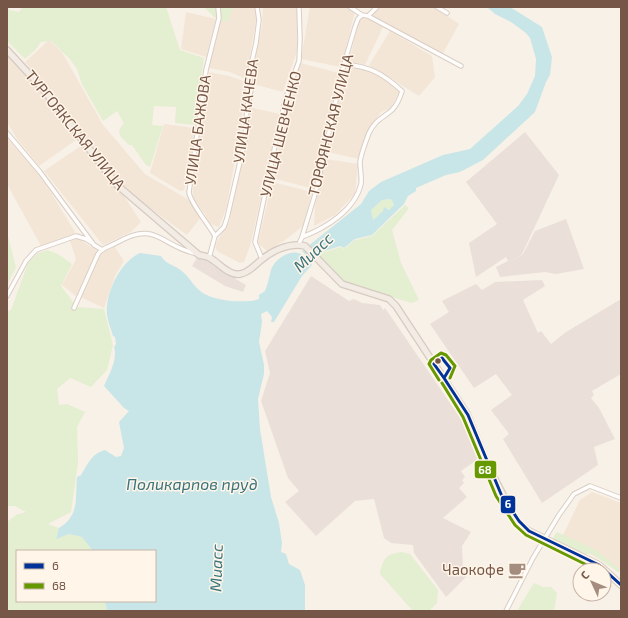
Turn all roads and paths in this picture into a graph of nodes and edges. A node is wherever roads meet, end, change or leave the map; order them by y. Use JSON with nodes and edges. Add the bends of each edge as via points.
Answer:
{"nodes":[{"id":1,"x":218,"y":7,"type":"edge"},
{"id":2,"x":257,"y":7,"type":"edge"},
{"id":3,"x":298,"y":7,"type":"edge"},
{"id":4,"x":350,"y":7,"type":"edge"},
{"id":5,"x":377,"y":7,"type":"edge"},
{"id":6,"x":437,"y":7,"type":"edge"},
{"id":7,"x":447,"y":13,"type":"dead end"},
{"id":8,"x":362,"y":15,"type":"junction"},
{"id":9,"x":368,"y":16,"type":"junction"},
{"id":10,"x":7,"y":50,"type":"edge"},
{"id":11,"x":344,"y":64,"type":"junction"},
{"id":12,"x":461,"y":66,"type":"dead end"},
{"id":13,"x":7,"y":133,"type":"edge"},
{"id":14,"x":215,"y":236,"type":"junction"},
{"id":15,"x":302,"y":237,"type":"junction"},
{"id":16,"x":299,"y":244,"type":"junction"},
{"id":17,"x":94,"y":245,"type":"junction"},
{"id":18,"x":101,"y":249,"type":"junction"},
{"id":19,"x":199,"y":255,"type":"junction"},
{"id":20,"x":209,"y":258,"type":"junction"},
{"id":21,"x":262,"y":259,"type":"junction"},
{"id":22,"x":7,"y":296,"type":"edge"},
{"id":23,"x":74,"y":308,"type":"dead end"},
{"id":24,"x":621,"y":498,"type":"edge"},
{"id":25,"x":544,"y":538,"type":"junction"},
{"id":26,"x":621,"y":585,"type":"edge"},
{"id":27,"x":506,"y":611,"type":"edge"}],
"edges":[{"from":1,"to":14,"type":"street","name":"УЛИЦА БАЖОВА","via":[[219,18],[206,70],[189,192],[189,197]]},
{"from":2,"to":14,"type":"street","name":"УЛИЦА КАЧЕВА","via":[[259,20],[249,74],[251,90],[245,140],[227,218],[224,227]]},
{"from":3,"to":21,"type":"street","name":"УЛИЦА ШЕВЧЕНКО","via":[[299,61],[286,97],[255,242]]},
{"from":4,"to":8,"type":"street"},
{"from":5,"to":9,"type":"street"},
{"from":6,"to":7,"type":"street"},
{"from":8,"to":9,"type":"street"},
{"from":8,"to":11,"type":"street","name":"ТОРФЯНСКАЯ УЛИЦА","via":[[358,18]]},
{"from":9,"to":12,"type":"street"},
{"from":10,"to":19,"type":"main road","name":"ТУРГОЯКСКАЯ УЛИЦА","via":[[43,89],[117,184]]},
{"from":11,"to":15,"type":"street","name":"ТОРФЯНСКАЯ УЛИЦА","via":[[316,191]]},
{"from":11,"to":15,"type":"street","via":[[366,67],[389,79],[402,91],[396,105],[378,120],[369,134],[360,162],[361,182],[356,199],[319,230]]},
{"from":13,"to":17,"type":"street","via":[[40,172]]},
{"from":14,"to":20,"type":"street","name":"УЛИЦА КАЧЕВА"},
{"from":15,"to":16,"type":"street","name":"ТОРФЯНСКАЯ УЛИЦА"},
{"from":16,"to":21,"type":"main road","name":"ТУРГОЯКСКАЯ УЛИЦА","via":[[282,248]]},
{"from":16,"to":25,"type":"main road","via":[[305,246],[342,284],[380,295],[396,306],[467,414],[487,464],[514,516],[528,531]]},
{"from":17,"to":18,"type":"street"},
{"from":17,"to":22,"type":"street","via":[[76,236],[36,250],[26,261]]},
{"from":18,"to":19,"type":"street","via":[[141,232]]},
{"from":18,"to":23,"type":"street"},
{"from":19,"to":20,"type":"main road","name":"ТУРГОЯКСКАЯ УЛИЦА"},
{"from":20,"to":21,"type":"main road","name":"ТУРГОЯКСКАЯ УЛИЦА","via":[[228,271],[240,274],[247,272]]},
{"from":24,"to":25,"type":"street","via":[[590,486],[574,494]]},
{"from":25,"to":26,"type":"main road","via":[[599,565]]},
{"from":25,"to":27,"type":"street"}]}
